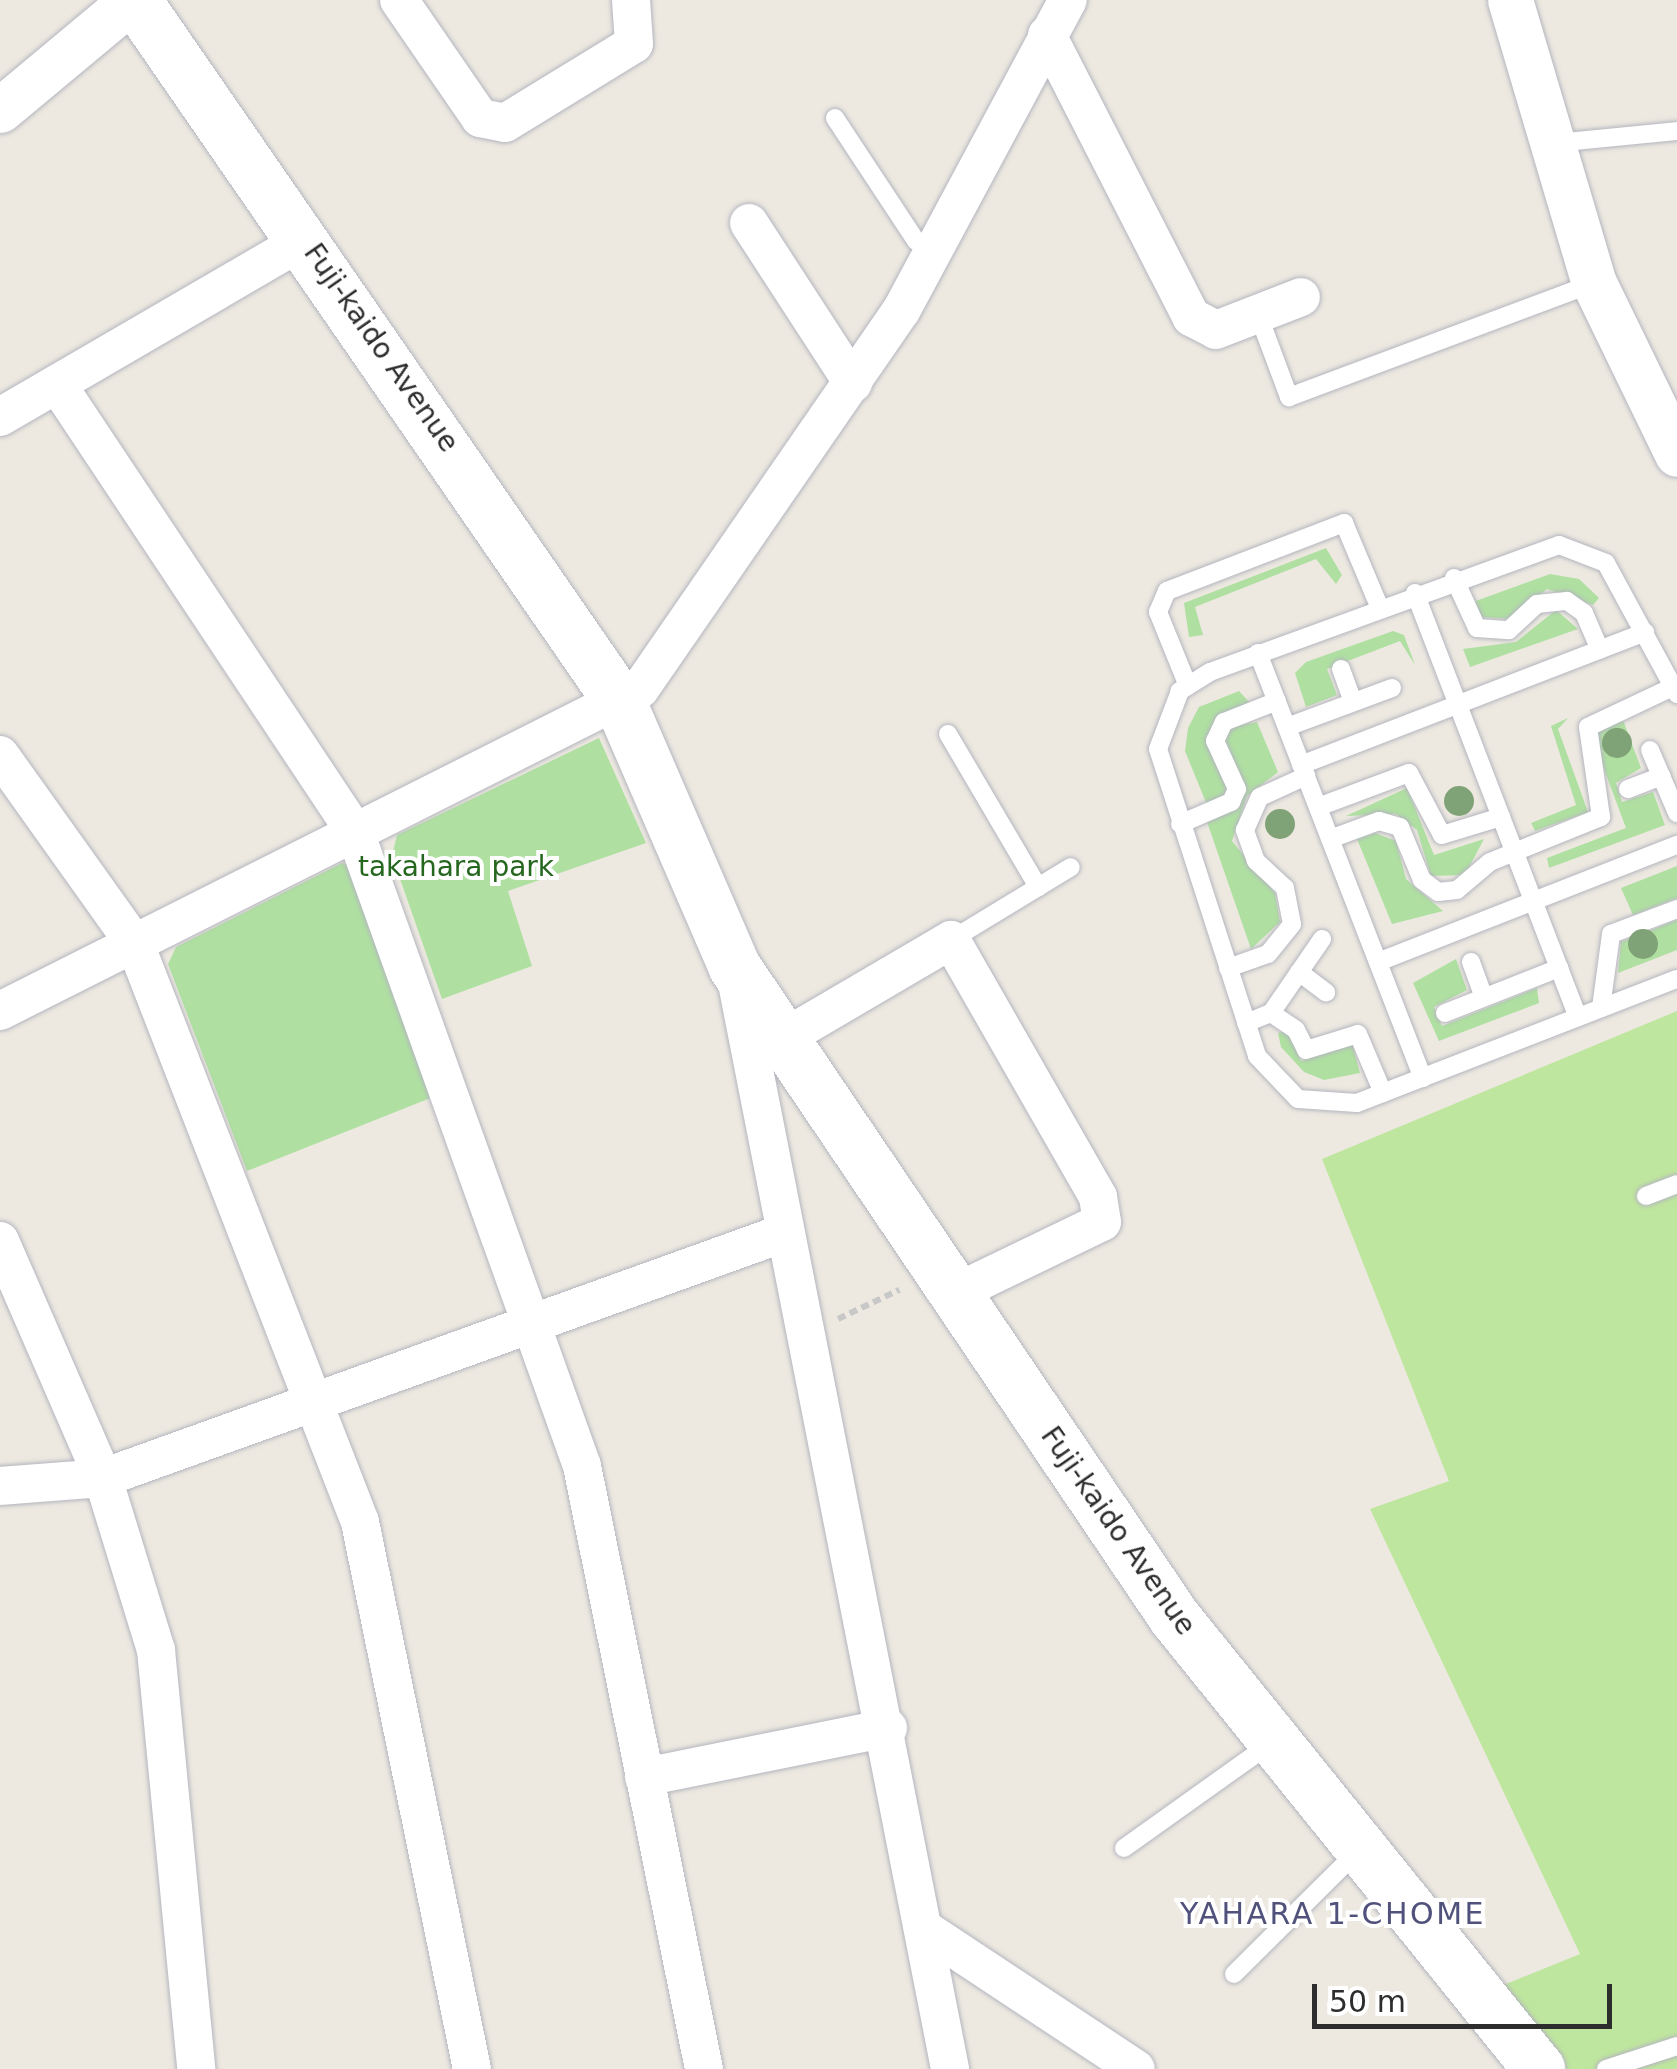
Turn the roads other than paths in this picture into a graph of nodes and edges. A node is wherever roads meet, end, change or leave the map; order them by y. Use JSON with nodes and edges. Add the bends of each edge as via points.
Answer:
{"nodes":[{"id":1,"x":134,"y":0,"type":"edge"},
{"id":2,"x":399,"y":0,"type":"edge"},
{"id":3,"x":631,"y":0,"type":"edge"},
{"id":4,"x":1068,"y":0,"type":"edge"},
{"id":5,"x":1510,"y":0,"type":"edge"},
{"id":6,"x":1047,"y":35,"type":"junction"},
{"id":7,"x":0,"y":110,"type":"edge"},
{"id":8,"x":835,"y":118,"type":"dead end"},
{"id":9,"x":1677,"y":132,"type":"edge"},
{"id":10,"x":1549,"y":144,"type":"junction"},
{"id":11,"x":750,"y":224,"type":"dead end"},
{"id":12,"x":304,"y":240,"type":"junction"},
{"id":13,"x":933,"y":252,"type":"junction"},
{"id":14,"x":1594,"y":283,"type":"junction"},
{"id":15,"x":1301,"y":297,"type":"dead end"},
{"id":16,"x":1258,"y":314,"type":"junction"},
{"id":17,"x":854,"y":383,"type":"junction"},
{"id":18,"x":57,"y":384,"type":"junction"},
{"id":19,"x":1664,"y":404,"type":"edge"},
{"id":20,"x":0,"y":417,"type":"edge"},
{"id":21,"x":1677,"y":454,"type":"edge"},
{"id":22,"x":1454,"y":578,"type":"junction"},
{"id":23,"x":1415,"y":593,"type":"junction"},
{"id":24,"x":1380,"y":606,"type":"junction"},
{"id":25,"x":1646,"y":632,"type":"junction"},
{"id":26,"x":1600,"y":650,"type":"junction"},
{"id":27,"x":1258,"y":653,"type":"junction"},
{"id":28,"x":1341,"y":669,"type":"dead end"},
{"id":29,"x":1188,"y":686,"type":"junction"},
{"id":30,"x":1392,"y":688,"type":"dead end"},
{"id":31,"x":1676,"y":689,"type":"edge"},
{"id":32,"x":1276,"y":700,"type":"junction"},
{"id":33,"x":620,"y":702,"type":"junction"},
{"id":34,"x":1353,"y":702,"type":"junction"},
{"id":35,"x":1458,"y":705,"type":"junction"},
{"id":36,"x":1287,"y":727,"type":"junction"},
{"id":37,"x":948,"y":734,"type":"dead end"},
{"id":38,"x":1650,"y":750,"type":"dead end"},
{"id":39,"x":0,"y":755,"type":"edge"},
{"id":40,"x":1304,"y":771,"type":"junction"},
{"id":41,"x":1662,"y":776,"type":"junction"},
{"id":42,"x":1628,"y":788,"type":"dead end"},
{"id":43,"x":1318,"y":807,"type":"junction"},
{"id":44,"x":1677,"y":813,"type":"edge"},
{"id":45,"x":1501,"y":816,"type":"junction"},
{"id":46,"x":1180,"y":824,"type":"junction"},
{"id":47,"x":356,"y":832,"type":"junction"},
{"id":48,"x":1330,"y":839,"type":"junction"},
{"id":49,"x":1677,"y":845,"type":"edge"},
{"id":50,"x":1514,"y":852,"type":"junction"},
{"id":51,"x":1071,"y":866,"type":"dead end"},
{"id":52,"x":1038,"y":887,"type":"junction"},
{"id":53,"x":1534,"y":901,"type":"junction"},
{"id":54,"x":1677,"y":909,"type":"edge"},
{"id":55,"x":1322,"y":939,"type":"dead end"},
{"id":56,"x":951,"y":940,"type":"junction"},
{"id":57,"x":135,"y":944,"type":"junction"},
{"id":58,"x":1378,"y":962,"type":"junction"},
{"id":59,"x":1471,"y":962,"type":"dead end"},
{"id":60,"x":734,"y":966,"type":"junction"},
{"id":61,"x":1228,"y":968,"type":"junction"},
{"id":62,"x":1559,"y":968,"type":"junction"},
{"id":63,"x":1299,"y":972,"type":"junction"},
{"id":64,"x":1677,"y":979,"type":"edge"},
{"id":65,"x":1326,"y":992,"type":"dead end"},
{"id":66,"x":1484,"y":997,"type":"junction"},
{"id":67,"x":1601,"y":1008,"type":"junction"},
{"id":68,"x":0,"y":1012,"type":"edge"},
{"id":69,"x":1445,"y":1013,"type":"dead end"},
{"id":70,"x":1270,"y":1014,"type":"junction"},
{"id":71,"x":1578,"y":1017,"type":"junction"},
{"id":72,"x":1246,"y":1023,"type":"junction"},
{"id":73,"x":790,"y":1035,"type":"junction"},
{"id":74,"x":1423,"y":1078,"type":"junction"},
{"id":75,"x":1383,"y":1093,"type":"junction"},
{"id":76,"x":1677,"y":1184,"type":"edge"},
{"id":77,"x":1646,"y":1196,"type":"dead end"},
{"id":78,"x":784,"y":1233,"type":"junction"},
{"id":79,"x":0,"y":1241,"type":"edge"},
{"id":80,"x":948,"y":1282,"type":"junction"},
{"id":81,"x":532,"y":1324,"type":"junction"},
{"id":82,"x":315,"y":1403,"type":"junction"},
{"id":83,"x":103,"y":1478,"type":"junction"},
{"id":84,"x":0,"y":1486,"type":"edge"},
{"id":85,"x":888,"y":1728,"type":"junction"},
{"id":86,"x":1274,"y":1742,"type":"junction"},
{"id":87,"x":644,"y":1777,"type":"junction"},
{"id":88,"x":1124,"y":1848,"type":"dead end"},
{"id":89,"x":1360,"y":1849,"type":"junction"},
{"id":90,"x":924,"y":1928,"type":"junction"},
{"id":91,"x":1234,"y":1974,"type":"dead end"},
{"id":92,"x":1677,"y":2046,"type":"edge"},
{"id":93,"x":196,"y":2069,"type":"edge"},
{"id":94,"x":472,"y":2069,"type":"edge"},
{"id":95,"x":704,"y":2069,"type":"edge"},
{"id":96,"x":950,"y":2069,"type":"edge"},
{"id":97,"x":1136,"y":2069,"type":"edge"},
{"id":98,"x":1539,"y":2069,"type":"edge"},
{"id":99,"x":1606,"y":2069,"type":"edge"}],
"edges":[{"from":1,"to":7,"type":"street"},
{"from":1,"to":12,"type":"main road","name":"Fuji-kaido Avenue"},
{"from":2,"to":3,"type":"street","via":[[480,118],[506,122],[634,44]]},
{"from":4,"to":6,"type":"street"},
{"from":5,"to":10,"type":"street"},
{"from":6,"to":13,"type":"street"},
{"from":6,"to":16,"type":"street","via":[[1191,317],[1216,330]]},
{"from":8,"to":13,"type":"lane","via":[[916,241]]},
{"from":9,"to":10,"type":"lane"},
{"from":10,"to":14,"type":"street"},
{"from":11,"to":17,"type":"street"},
{"from":12,"to":18,"type":"street"},
{"from":12,"to":33,"type":"main road","name":"Fuji-kaido Avenue"},
{"from":13,"to":17,"type":"street"},
{"from":14,"to":16,"type":"lane","via":[[1289,397]]},
{"from":14,"to":19,"type":"street"},
{"from":15,"to":16,"type":"street"},
{"from":17,"to":33,"type":"street","via":[[640,690]]},
{"from":18,"to":20,"type":"street"},
{"from":18,"to":47,"type":"street"},
{"from":19,"to":21,"type":"street"},
{"from":22,"to":23,"type":"lane"},
{"from":22,"to":25,"type":"lane","via":[[1530,549],[1584,552],[1606,563]]},
{"from":22,"to":26,"type":"lane","via":[[1477,628],[1510,630],[1538,604],[1567,600],[1584,613]]},
{"from":23,"to":24,"type":"lane"},
{"from":23,"to":35,"type":"lane"},
{"from":24,"to":27,"type":"lane"},
{"from":24,"to":29,"type":"lane","via":[[1344,523],[1167,591],[1158,612]]},
{"from":25,"to":26,"type":"lane"},
{"from":25,"to":31,"type":"lane"},
{"from":26,"to":35,"type":"lane"},
{"from":27,"to":29,"type":"lane"},
{"from":27,"to":32,"type":"lane"},
{"from":28,"to":34,"type":"lane"},
{"from":29,"to":46,"type":"lane","via":[[1165,717],[1158,749]]},
{"from":30,"to":34,"type":"lane"},
{"from":31,"to":50,"type":"lane","via":[[1588,728],[1601,817]]},
{"from":32,"to":36,"type":"lane"},
{"from":32,"to":46,"type":"lane","via":[[1224,722],[1215,741],[1237,789],[1231,802]]},
{"from":33,"to":47,"type":"street"},
{"from":33,"to":60,"type":"main road","name":"Fuji-kaido Avenue"},
{"from":34,"to":36,"type":"lane"},
{"from":35,"to":40,"type":"lane"},
{"from":35,"to":45,"type":"lane"},
{"from":36,"to":40,"type":"lane"},
{"from":37,"to":52,"type":"lane"},
{"from":38,"to":41,"type":"lane"},
{"from":39,"to":57,"type":"street"},
{"from":40,"to":43,"type":"lane"},
{"from":40,"to":61,"type":"lane","via":[[1260,797],[1245,830],[1256,861],[1285,888],[1287,935],[1268,954]]},
{"from":41,"to":42,"type":"lane"},
{"from":41,"to":44,"type":"lane"},
{"from":43,"to":45,"type":"lane","via":[[1409,773],[1442,835]]},
{"from":43,"to":48,"type":"lane"},
{"from":45,"to":50,"type":"lane"},
{"from":46,"to":61,"type":"lane"},
{"from":47,"to":57,"type":"street"},
{"from":47,"to":81,"type":"street"},
{"from":48,"to":50,"type":"lane","via":[[1379,821],[1400,826],[1422,880],[1438,892],[1457,890]]},
{"from":48,"to":58,"type":"lane"},
{"from":49,"to":53,"type":"lane"},
{"from":50,"to":53,"type":"lane"},
{"from":51,"to":52,"type":"lane"},
{"from":52,"to":56,"type":"lane"},
{"from":53,"to":58,"type":"lane"},
{"from":53,"to":62,"type":"lane"},
{"from":54,"to":67,"type":"lane","via":[[1612,934]]},
{"from":55,"to":63,"type":"lane"},
{"from":56,"to":73,"type":"street"},
{"from":56,"to":80,"type":"street","via":[[1098,1198],[1102,1222]]},
{"from":57,"to":68,"type":"street"},
{"from":57,"to":82,"type":"street"},
{"from":58,"to":74,"type":"lane"},
{"from":59,"to":66,"type":"lane"},
{"from":60,"to":73,"type":"main road","name":"Fuji-kaido Avenue"},
{"from":60,"to":78,"type":"street"},
{"from":61,"to":72,"type":"lane"},
{"from":62,"to":66,"type":"lane"},
{"from":62,"to":71,"type":"lane"},
{"from":63,"to":65,"type":"lane"},
{"from":63,"to":70,"type":"lane"},
{"from":64,"to":67,"type":"lane"},
{"from":66,"to":69,"type":"lane"},
{"from":67,"to":71,"type":"lane"},
{"from":70,"to":72,"type":"lane"},
{"from":70,"to":75,"type":"lane","via":[[1296,1030],[1306,1050],[1358,1034]]},
{"from":71,"to":74,"type":"lane"},
{"from":72,"to":75,"type":"lane","via":[[1274,1083],[1298,1100],[1327,1107]]},
{"from":73,"to":80,"type":"main road","name":"Fuji-kaido Avenue"},
{"from":74,"to":75,"type":"lane"},
{"from":76,"to":77,"type":"lane"},
{"from":78,"to":81,"type":"street"},
{"from":78,"to":85,"type":"street"},
{"from":79,"to":83,"type":"street"},
{"from":80,"to":86,"type":"main road","name":"Fuji-kaido Avenue","via":[[1175,1618]]},
{"from":81,"to":82,"type":"street"},
{"from":81,"to":87,"type":"street","via":[[582,1466]]},
{"from":82,"to":83,"type":"street"},
{"from":82,"to":94,"type":"street","via":[[360,1522]]},
{"from":83,"to":84,"type":"street"},
{"from":83,"to":93,"type":"street","via":[[156,1650]]},
{"from":85,"to":87,"type":"street"},
{"from":85,"to":90,"type":"street"},
{"from":86,"to":88,"type":"lane"},
{"from":86,"to":89,"type":"main road","name":"Fuji-kaido Avenue"},
{"from":87,"to":95,"type":"street"},
{"from":89,"to":91,"type":"lane"},
{"from":89,"to":98,"type":"main road","name":"Fuji-kaido Avenue"},
{"from":90,"to":96,"type":"street"},
{"from":90,"to":97,"type":"street"},
{"from":92,"to":99,"type":"lane"}]}
